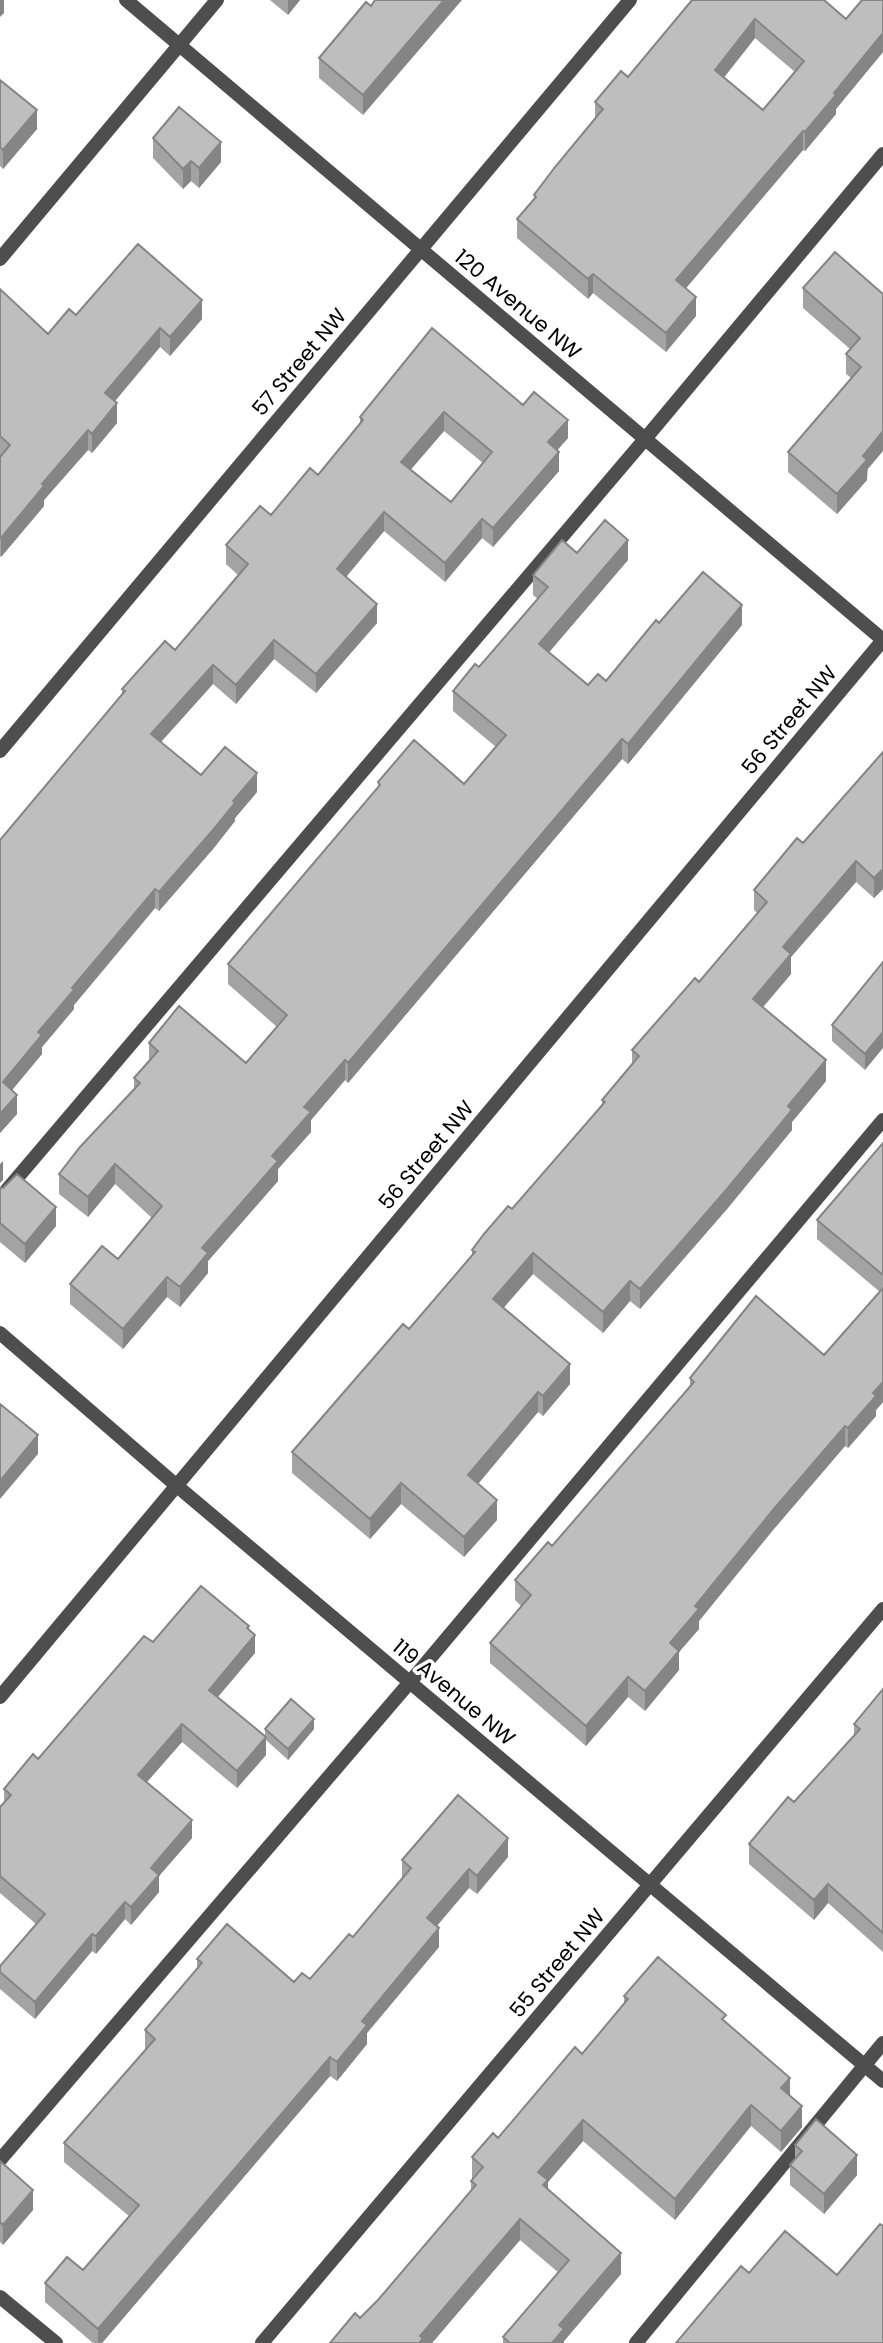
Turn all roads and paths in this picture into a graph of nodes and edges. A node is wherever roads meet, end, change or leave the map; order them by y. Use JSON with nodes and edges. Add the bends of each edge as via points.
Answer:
{"nodes":[{"id":1,"x":126,"y":0,"type":"edge"},
{"id":2,"x":218,"y":0,"type":"edge"},
{"id":3,"x":630,"y":0,"type":"edge"},
{"id":4,"x":180,"y":45,"type":"junction"},
{"id":5,"x":883,"y":154,"type":"edge"},
{"id":6,"x":421,"y":249,"type":"junction"},
{"id":7,"x":0,"y":259,"type":"edge"},
{"id":8,"x":645,"y":439,"type":"junction"},
{"id":9,"x":883,"y":640,"type":"edge"},
{"id":10,"x":0,"y":751,"type":"edge"},
{"id":11,"x":883,"y":1120,"type":"edge"},
{"id":12,"x":0,"y":1198,"type":"edge"},
{"id":13,"x":0,"y":1333,"type":"edge"},
{"id":14,"x":177,"y":1486,"type":"junction"},
{"id":15,"x":883,"y":1609,"type":"edge"},
{"id":16,"x":410,"y":1682,"type":"junction"},
{"id":17,"x":0,"y":1697,"type":"edge"},
{"id":18,"x":651,"y":1885,"type":"junction"},
{"id":19,"x":883,"y":2043,"type":"edge"},
{"id":20,"x":864,"y":2065,"type":"junction"},
{"id":21,"x":883,"y":2081,"type":"edge"},
{"id":22,"x":0,"y":2160,"type":"edge"},
{"id":23,"x":0,"y":2297,"type":"edge"},
{"id":24,"x":55,"y":2343,"type":"edge"},
{"id":25,"x":262,"y":2343,"type":"edge"},
{"id":26,"x":636,"y":2343,"type":"edge"}],
"edges":[{"from":1,"to":4,"type":"street","name":"120 Avenue NW"},
{"from":2,"to":4,"type":"street"},
{"from":3,"to":6,"type":"street","name":"57 Street NW"},
{"from":4,"to":6,"type":"street","name":"120 Avenue NW"},
{"from":4,"to":7,"type":"street"},
{"from":5,"to":8,"type":"street"},
{"from":6,"to":8,"type":"street","name":"120 Avenue NW"},
{"from":6,"to":10,"type":"street","name":"57 Street NW"},
{"from":8,"to":9,"type":"street","name":"120 Avenue NW"},
{"from":8,"to":12,"type":"street"},
{"from":9,"to":14,"type":"street","name":"56 Street NW"},
{"from":11,"to":16,"type":"street"},
{"from":13,"to":14,"type":"street","name":"119 Avenue NW"},
{"from":14,"to":16,"type":"street","name":"119 Avenue NW"},
{"from":14,"to":17,"type":"street","name":"56 Street NW"},
{"from":15,"to":18,"type":"street","name":"55 Street NW"},
{"from":16,"to":18,"type":"street","name":"119 Avenue NW"},
{"from":16,"to":22,"type":"street"},
{"from":18,"to":20,"type":"street","name":"119 Avenue NW"},
{"from":18,"to":25,"type":"street","name":"55 Street NW"},
{"from":19,"to":20,"type":"street"},
{"from":20,"to":21,"type":"street","name":"119 Avenue NW"},
{"from":20,"to":26,"type":"street"},
{"from":23,"to":24,"type":"street"}]}
